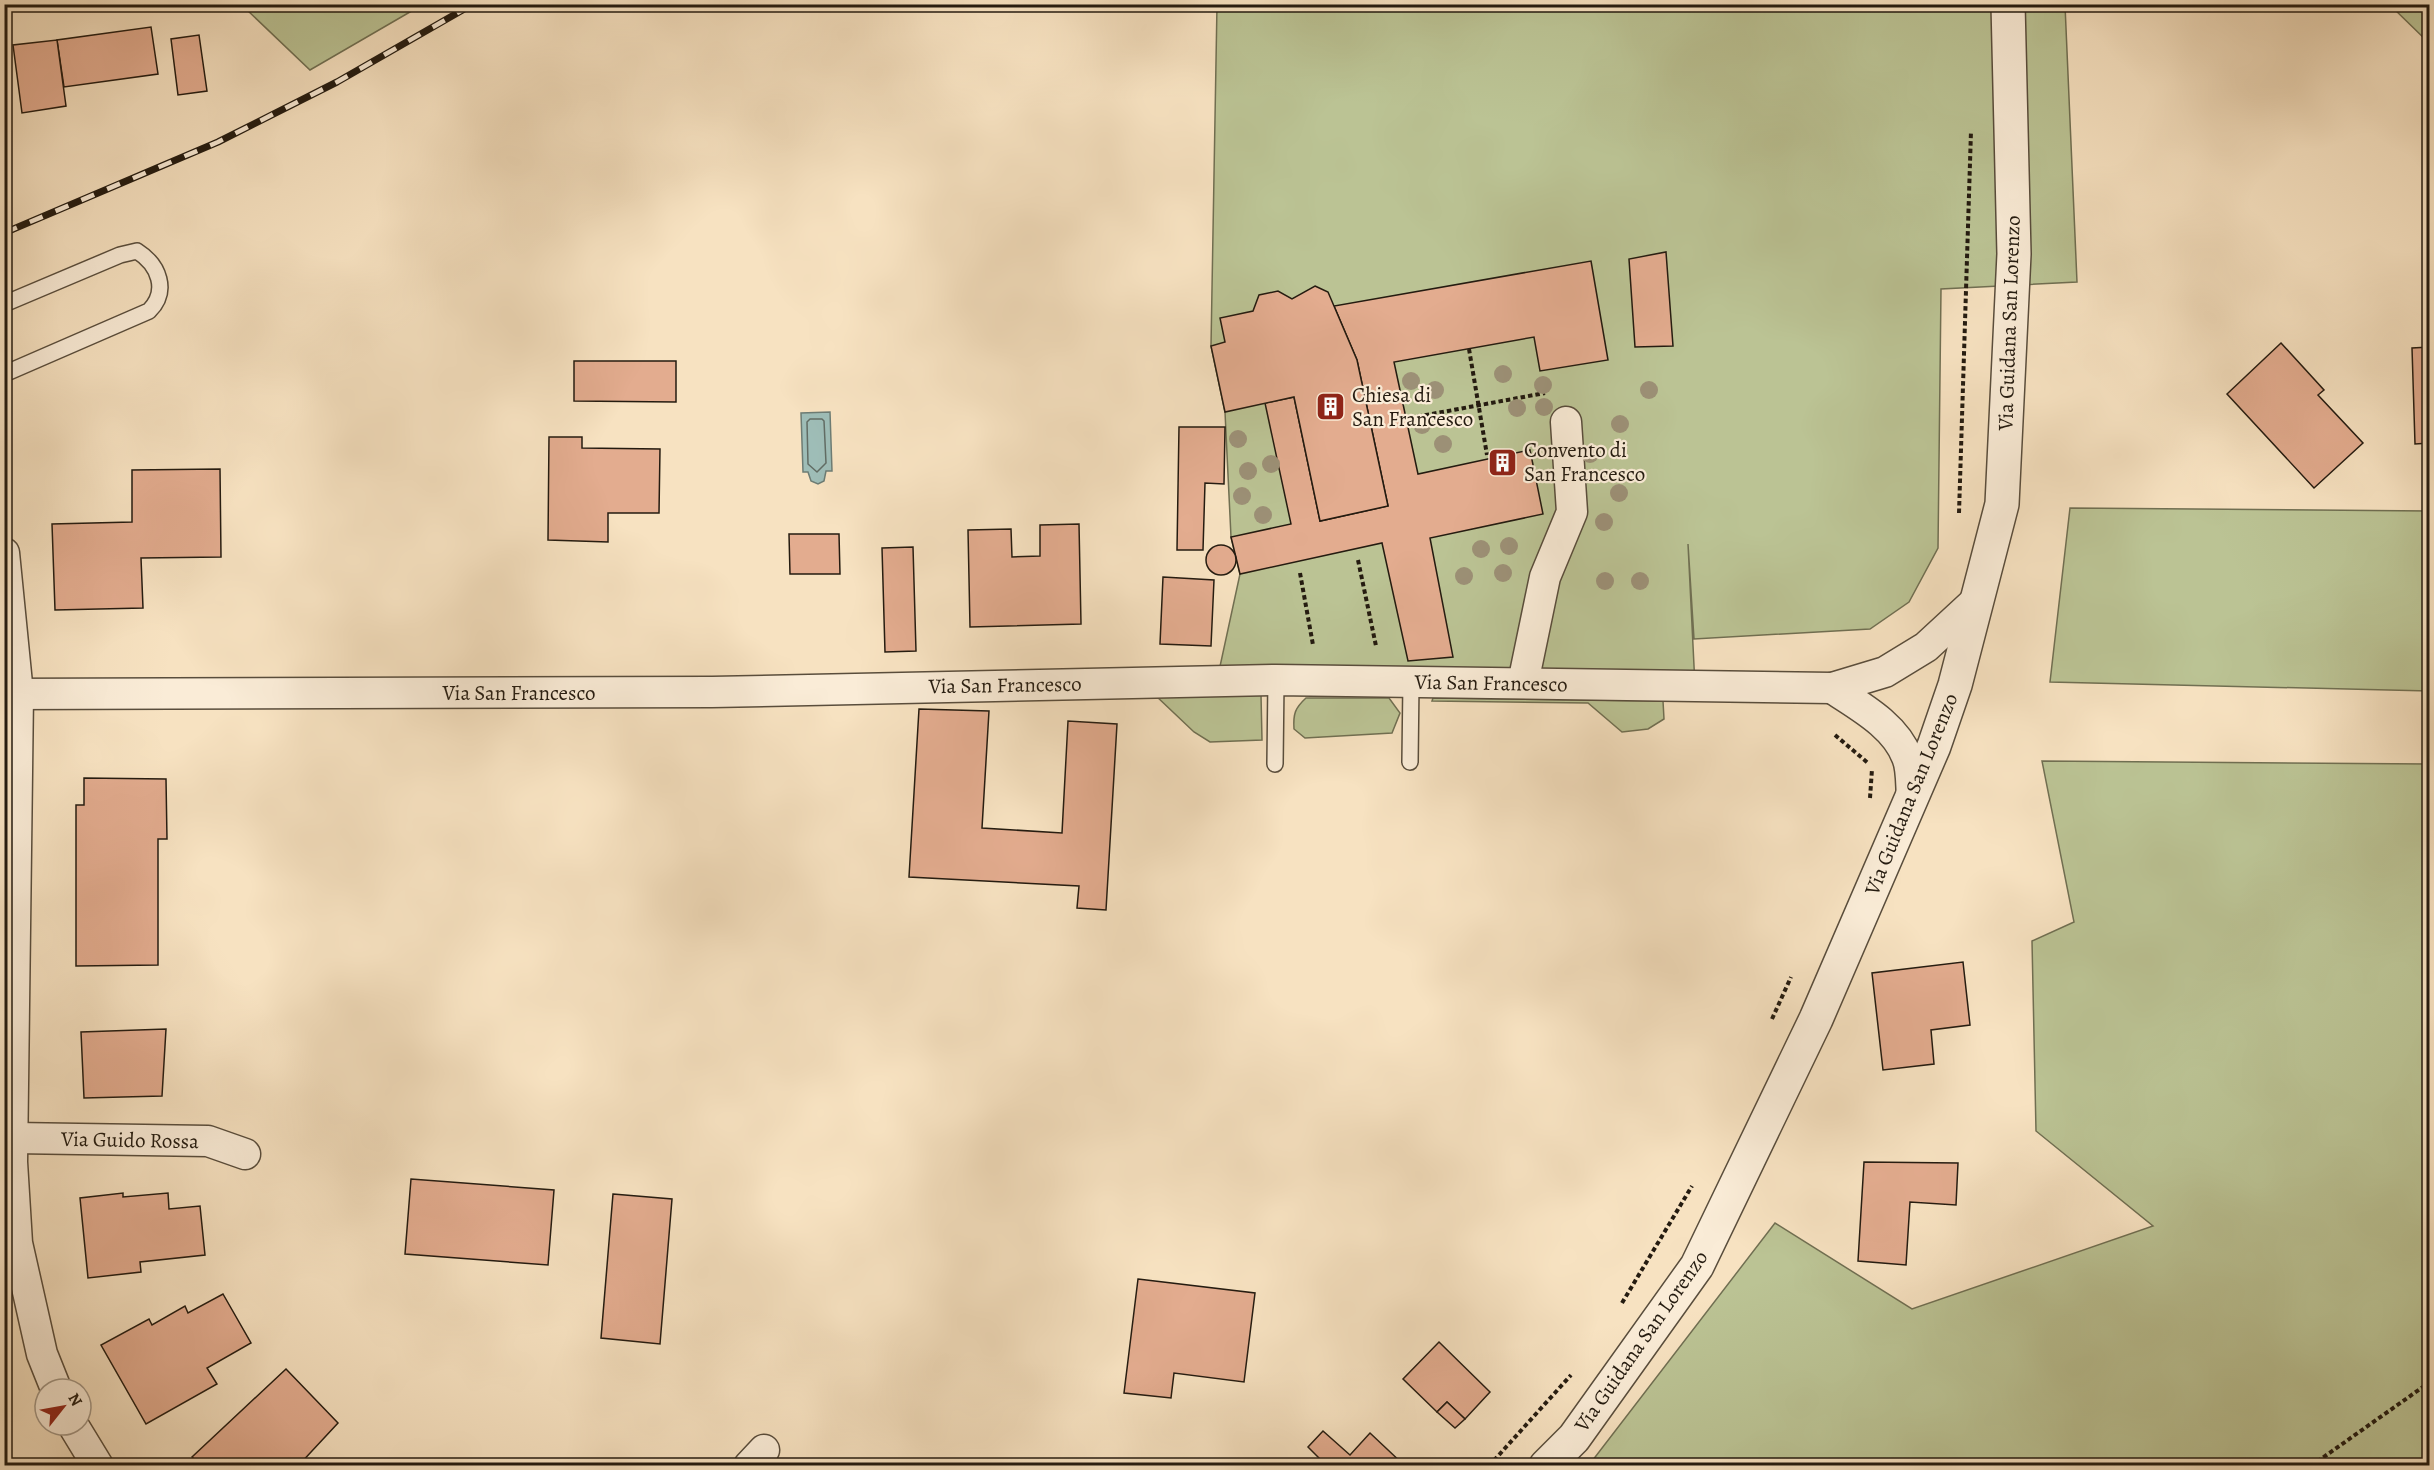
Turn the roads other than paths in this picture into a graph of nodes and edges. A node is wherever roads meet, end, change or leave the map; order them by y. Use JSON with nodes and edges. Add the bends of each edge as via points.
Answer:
{"nodes":[{"id":1,"x":2008,"y":4,"type":"edge"},
{"id":2,"x":4,"y":304,"type":"edge"},
{"id":3,"x":4,"y":374,"type":"edge"},
{"id":4,"x":1566,"y":422,"type":"dead end"},
{"id":5,"x":4,"y":553,"type":"edge"},
{"id":6,"x":1978,"y":599,"type":"junction"},
{"id":7,"x":1276,"y":680,"type":"junction"},
{"id":8,"x":1397,"y":682,"type":"junction"},
{"id":9,"x":1523,"y":683,"type":"junction"},
{"id":10,"x":1832,"y":688,"type":"junction"},
{"id":11,"x":11,"y":694,"type":"edge"},
{"id":12,"x":1410,"y":762,"type":"dead end"},
{"id":13,"x":1275,"y":764,"type":"dead end"},
{"id":14,"x":1912,"y":798,"type":"junction"},
{"id":15,"x":10,"y":1154,"type":"edge"},
{"id":16,"x":245,"y":1154,"type":"dead end"},
{"id":17,"x":51,"y":1377,"type":"edge"},
{"id":18,"x":80,"y":1437,"type":"edge"},
{"id":19,"x":98,"y":1466,"type":"edge"},
{"id":20,"x":1546,"y":1466,"type":"edge"}],
"edges":[{"from":1,"to":6,"type":"street","name":"Via Guidana San Lorenzo","via":[[2014,254],[2002,504]]},
{"from":2,"to":3,"type":"lane","via":[[137,251],[150,259],[160,285],[158,302],[149,311]]},
{"from":4,"to":9,"type":"street","via":[[1572,512],[1545,577]]},
{"from":5,"to":11,"type":"street"},
{"from":6,"to":10,"type":"street","name":"Via San Francesco","via":[[1926,647],[1885,672]]},
{"from":6,"to":14,"type":"street","name":"Via Guidana San Lorenzo","via":[[1955,685]]},
{"from":7,"to":8,"type":"street","name":"Via San Francesco"},
{"from":7,"to":11,"type":"street","name":"Via San Francesco","via":[[712,692]]},
{"from":7,"to":13,"type":"lane"},
{"from":8,"to":9,"type":"street","name":"Via San Francesco"},
{"from":8,"to":12,"type":"lane"},
{"from":9,"to":10,"type":"street","name":"Via San Francesco"},
{"from":10,"to":14,"type":"street","via":[[1874,715],[1894,737],[1908,757]]},
{"from":11,"to":15,"type":"street"},
{"from":14,"to":20,"type":"street","name":"Via Guidana San Lorenzo","via":[[1816,1019],[1697,1266],[1574,1438]]},
{"from":15,"to":16,"type":"street","name":"Via Guido Rossa","via":[[208,1141]]},
{"from":15,"to":17,"type":"street","via":[[17,1243],[42,1354]]},
{"from":18,"to":19,"type":"street"}]}
